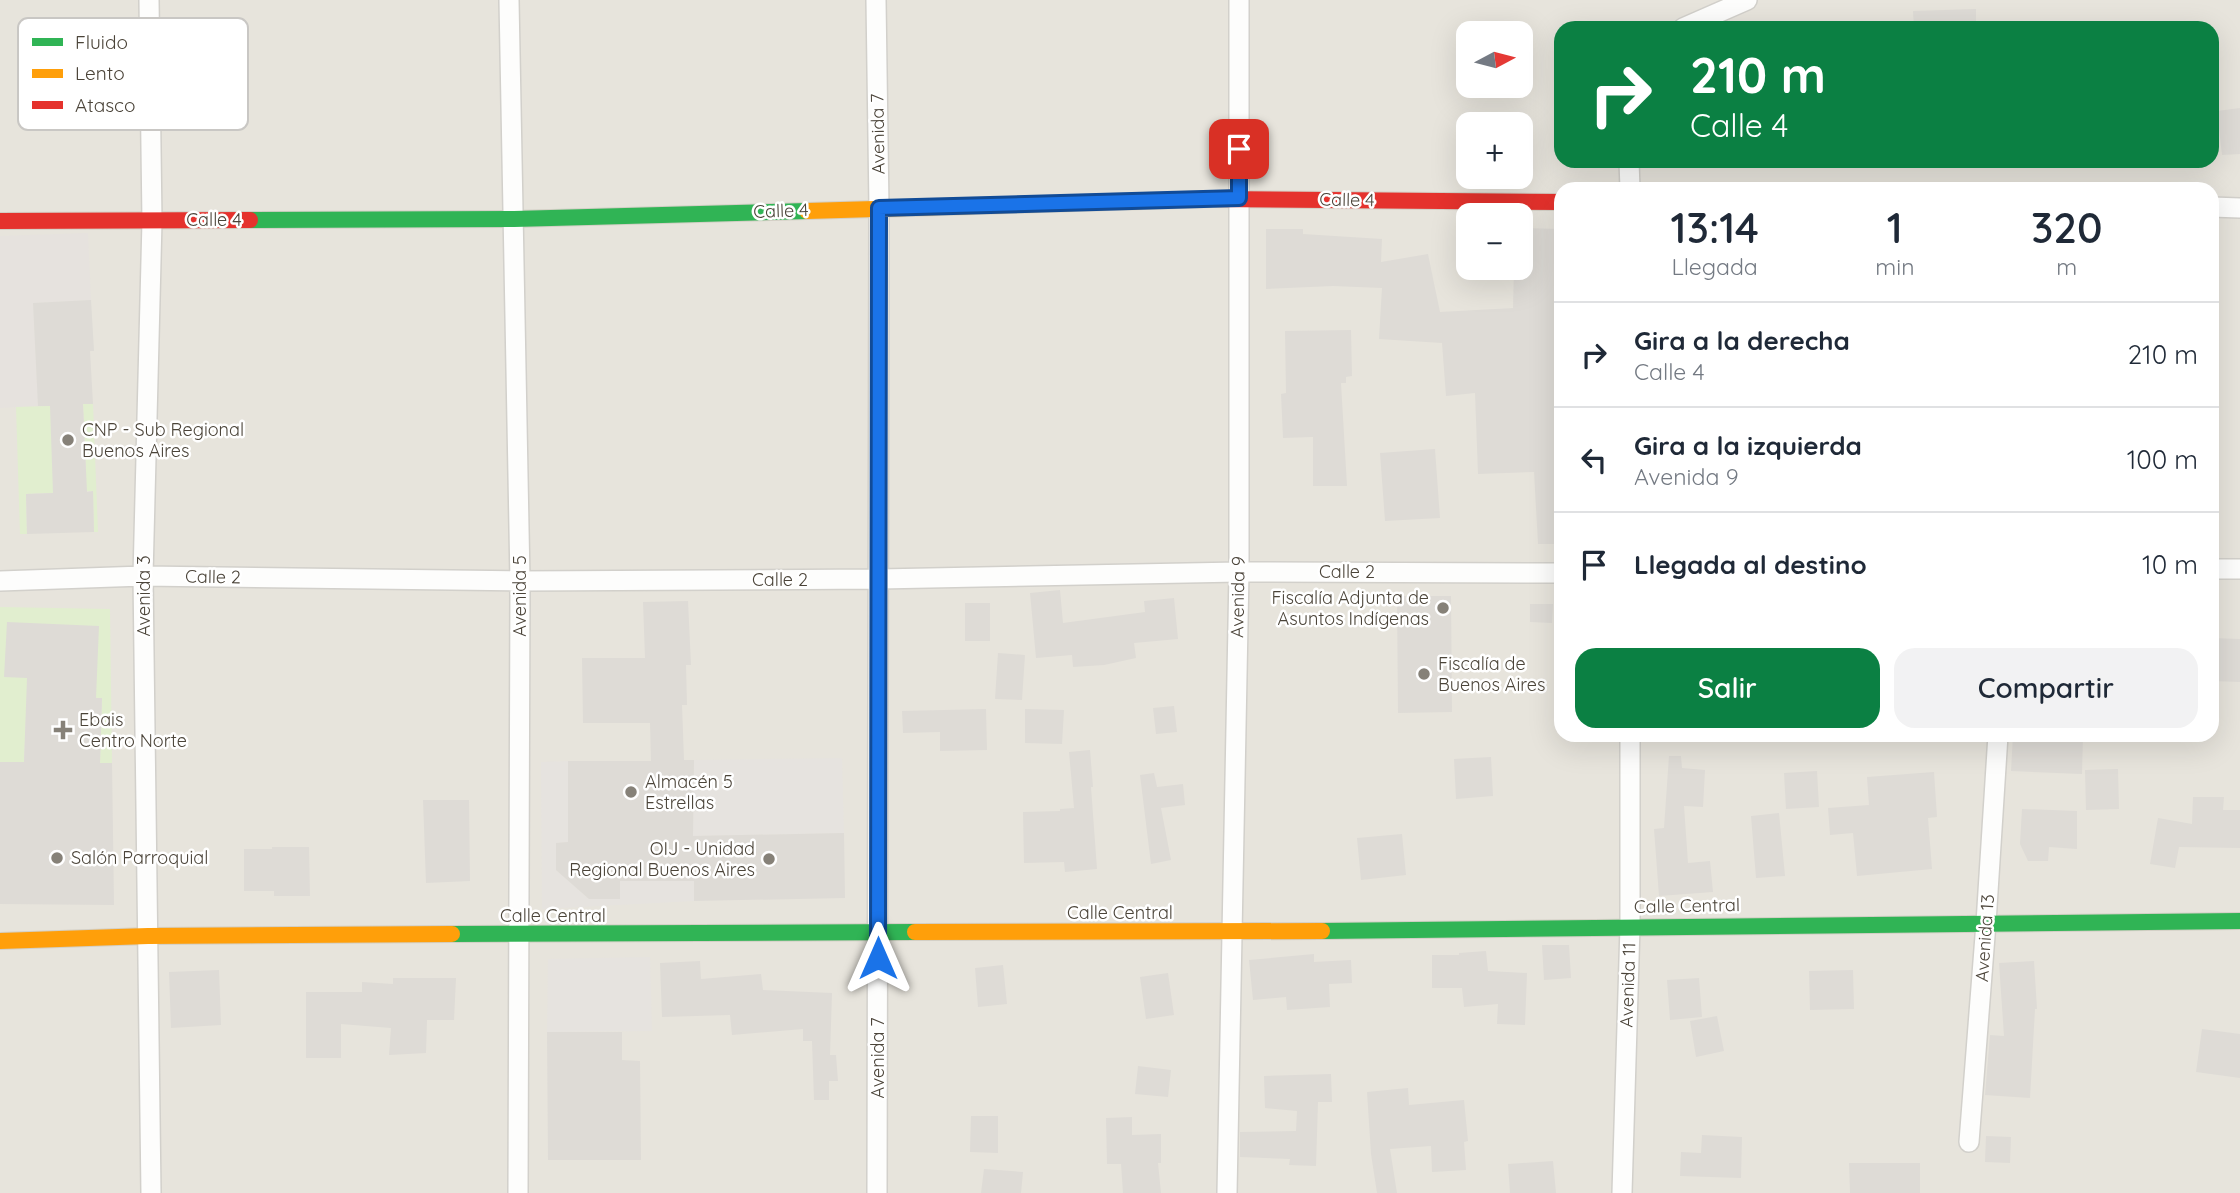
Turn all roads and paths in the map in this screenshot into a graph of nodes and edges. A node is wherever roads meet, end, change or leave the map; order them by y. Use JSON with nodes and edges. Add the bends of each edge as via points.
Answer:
{"nodes":[{"id":1,"x":149,"y":0,"type":"edge"},
{"id":2,"x":509,"y":0,"type":"edge"},
{"id":3,"x":876,"y":0,"type":"edge"},
{"id":4,"x":1239,"y":0,"type":"edge"},
{"id":5,"x":1746,"y":0,"type":"edge"},
{"id":6,"x":149,"y":18,"type":"edge"},
{"id":7,"x":1699,"y":21,"type":"edge"},
{"id":8,"x":151,"y":130,"type":"edge"},
{"id":9,"x":1239,"y":198,"type":"junction"},
{"id":10,"x":1554,"y":202,"type":"edge"},
{"id":11,"x":2219,"y":207,"type":"edge"},
{"id":12,"x":879,"y":208,"type":"junction"},
{"id":13,"x":2240,"y":208,"type":"edge"},
{"id":14,"x":514,"y":219,"type":"junction"},
{"id":15,"x":0,"y":221,"type":"edge"},
{"id":16,"x":152,"y":221,"type":"junction"},
{"id":17,"x":2219,"y":569,"type":"edge"},
{"id":18,"x":2240,"y":569,"type":"edge"},
{"id":19,"x":1239,"y":572,"type":"junction"},
{"id":20,"x":1554,"y":573,"type":"edge"},
{"id":21,"x":143,"y":576,"type":"junction"},
{"id":22,"x":879,"y":579,"type":"junction"},
{"id":23,"x":0,"y":581,"type":"edge"},
{"id":24,"x":520,"y":581,"type":"junction"},
{"id":25,"x":1630,"y":742,"type":"edge"},
{"id":26,"x":1998,"y":742,"type":"edge"},
{"id":27,"x":2240,"y":921,"type":"edge"},
{"id":28,"x":1986,"y":923,"type":"junction"},
{"id":29,"x":1630,"y":926,"type":"junction"},
{"id":30,"x":878,"y":932,"type":"junction"},
{"id":31,"x":1233,"y":932,"type":"junction"},
{"id":32,"x":519,"y":935,"type":"junction"},
{"id":33,"x":148,"y":936,"type":"junction"},
{"id":34,"x":0,"y":941,"type":"edge"},
{"id":35,"x":1969,"y":1142,"type":"dead end"},
{"id":36,"x":151,"y":1193,"type":"edge"},
{"id":37,"x":517,"y":1193,"type":"edge"},
{"id":38,"x":877,"y":1193,"type":"edge"},
{"id":39,"x":1227,"y":1193,"type":"edge"},
{"id":40,"x":1622,"y":1193,"type":"edge"}],
"edges":[{"from":1,"to":6,"type":"street","name":"Avenida 3"},
{"from":2,"to":14,"type":"street","name":"Avenida 5"},
{"from":3,"to":12,"type":"street","name":"Avenida 7"},
{"from":4,"to":9,"type":"street","name":"Avenida 9"},
{"from":5,"to":7,"type":"street"},
{"from":8,"to":16,"type":"street","name":"Avenida 3"},
{"from":9,"to":10,"type":"street","name":"Calle 4"},
{"from":9,"to":12,"type":"street","name":"Calle 4"},
{"from":9,"to":19,"type":"street","name":"Avenida 9"},
{"from":11,"to":13,"type":"street"},
{"from":12,"to":14,"type":"street","name":"Calle 4"},
{"from":12,"to":22,"type":"street","name":"Avenida 7"},
{"from":14,"to":16,"type":"street","name":"Calle 4"},
{"from":14,"to":24,"type":"street","name":"Avenida 5"},
{"from":15,"to":16,"type":"street","name":"Calle 4"},
{"from":16,"to":21,"type":"street","name":"Avenida 3"},
{"from":17,"to":18,"type":"street"},
{"from":19,"to":20,"type":"street","name":"Calle 2"},
{"from":19,"to":22,"type":"street","name":"Calle 2"},
{"from":19,"to":31,"type":"street","name":"Avenida 9"},
{"from":21,"to":23,"type":"street","name":"Calle 2"},
{"from":21,"to":24,"type":"street","name":"Calle 2"},
{"from":21,"to":33,"type":"street","name":"Avenida 3"},
{"from":22,"to":24,"type":"street","name":"Calle 2"},
{"from":22,"to":30,"type":"street","name":"Avenida 7"},
{"from":24,"to":32,"type":"street","name":"Avenida 5"},
{"from":25,"to":29,"type":"street","name":"Avenida 11"},
{"from":26,"to":28,"type":"street","name":"Avenida 13"},
{"from":27,"to":28,"type":"street","name":"Calle Central"},
{"from":28,"to":29,"type":"street","name":"Calle Central"},
{"from":28,"to":35,"type":"street","name":"Avenida 13"},
{"from":29,"to":31,"type":"street","name":"Calle Central"},
{"from":29,"to":40,"type":"street","name":"Avenida 11"},
{"from":30,"to":31,"type":"street","name":"Calle Central"},
{"from":30,"to":32,"type":"street","name":"Calle Central"},
{"from":30,"to":38,"type":"street","name":"Avenida 7"},
{"from":31,"to":39,"type":"street","name":"Avenida 9"},
{"from":32,"to":33,"type":"street","name":"Calle Central"},
{"from":32,"to":37,"type":"street","name":"Avenida 5"},
{"from":33,"to":34,"type":"street","name":"Calle Central"},
{"from":33,"to":36,"type":"street","name":"Avenida 3"}]}
